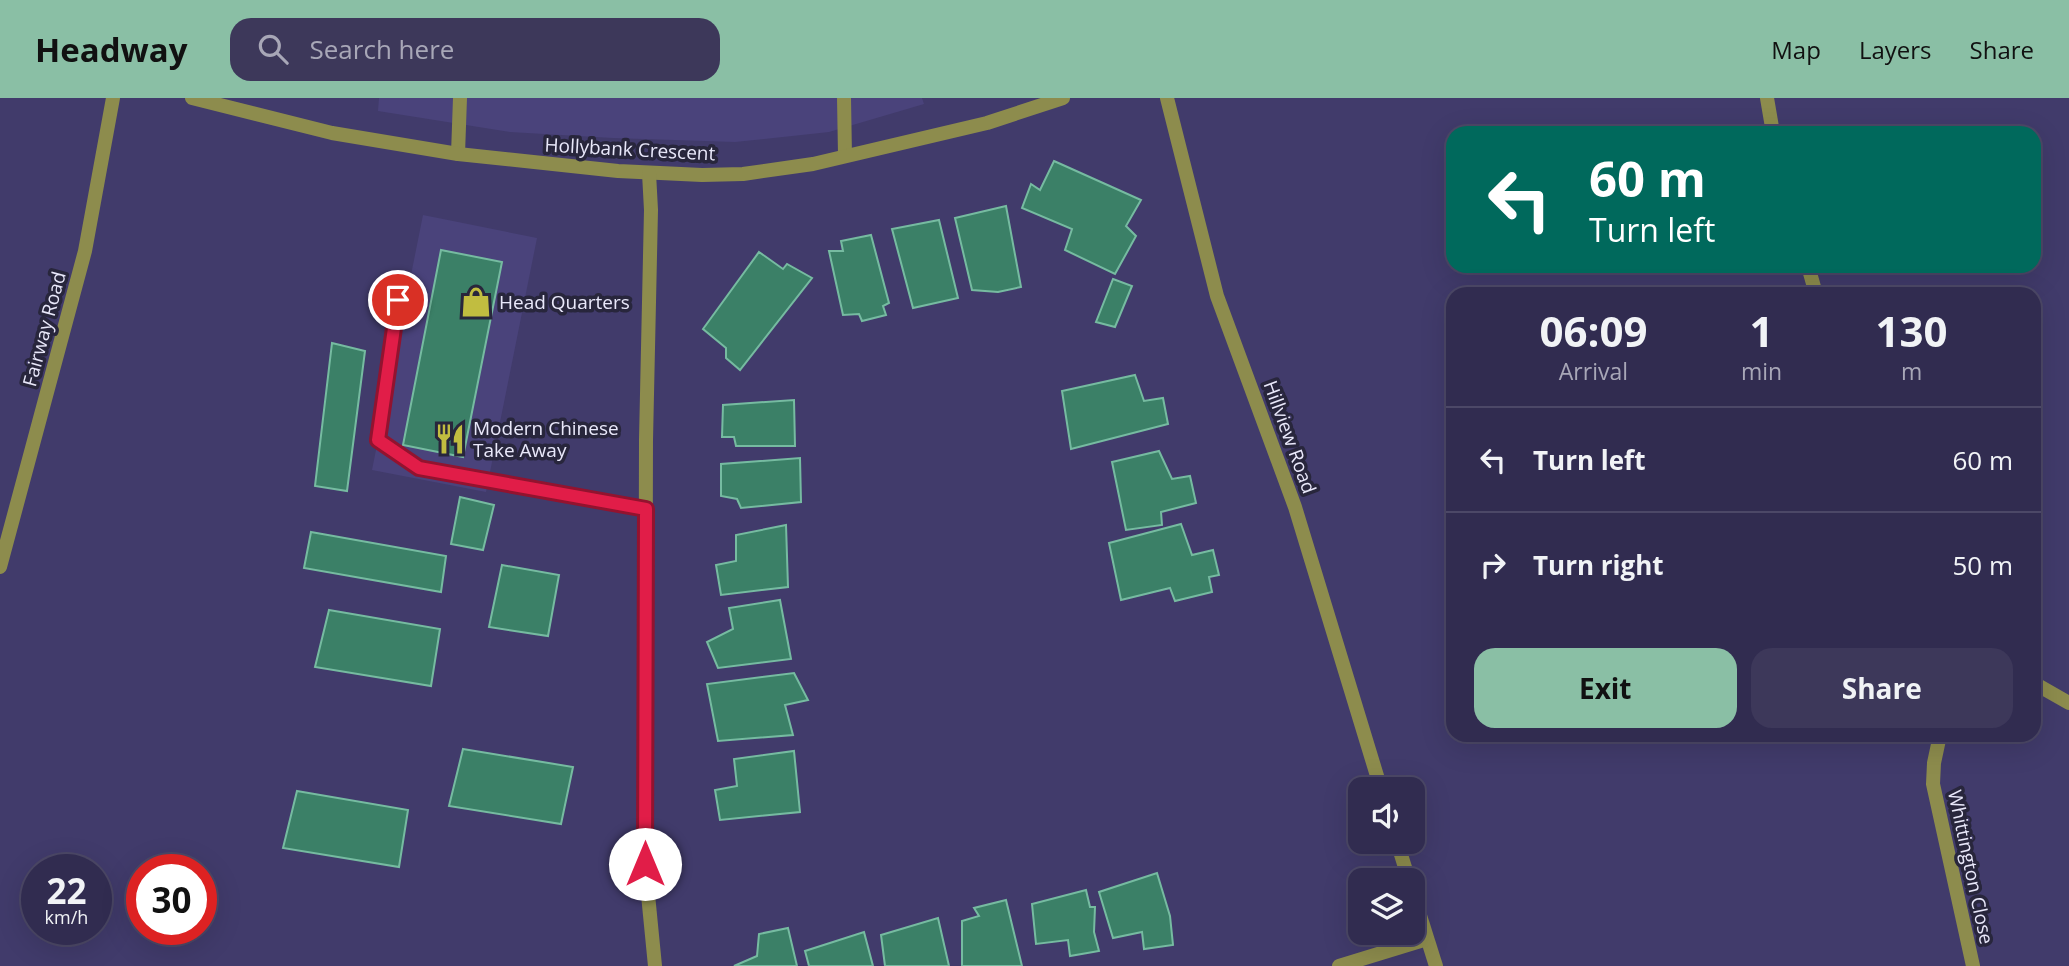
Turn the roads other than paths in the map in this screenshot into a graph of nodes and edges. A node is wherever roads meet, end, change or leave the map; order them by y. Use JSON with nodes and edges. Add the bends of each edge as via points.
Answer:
{"nodes":[{"id":1,"x":113,"y":98,"type":"edge"},
{"id":2,"x":192,"y":98,"type":"edge"},
{"id":3,"x":460,"y":98,"type":"edge"},
{"id":4,"x":845,"y":98,"type":"edge"},
{"id":5,"x":1063,"y":98,"type":"edge"},
{"id":6,"x":1167,"y":98,"type":"edge"},
{"id":7,"x":1767,"y":98,"type":"edge"},
{"id":8,"x":1772,"y":126,"type":"edge"},
{"id":9,"x":458,"y":154,"type":"junction"},
{"id":10,"x":845,"y":155,"type":"junction"},
{"id":11,"x":649,"y":173,"type":"junction"},
{"id":12,"x":398,"y":300,"type":"dead end"},
{"id":13,"x":646,"y":509,"type":"junction"},
{"id":14,"x":0,"y":567,"type":"edge"},
{"id":15,"x":2041,"y":687,"type":"edge"},
{"id":16,"x":2069,"y":703,"type":"edge"},
{"id":17,"x":1938,"y":742,"type":"edge"},
{"id":18,"x":1377,"y":777,"type":"edge"},
{"id":19,"x":1425,"y":932,"type":"edge"},
{"id":20,"x":1427,"y":939,"type":"junction"},
{"id":21,"x":655,"y":966,"type":"edge"},
{"id":22,"x":1339,"y":966,"type":"edge"},
{"id":23,"x":1436,"y":966,"type":"edge"},
{"id":24,"x":1973,"y":966,"type":"edge"}],
"edges":[{"from":1,"to":14,"type":"street","name":"Fairway Road","via":[[85,251]]},
{"from":2,"to":9,"type":"street","name":"Hollybank Crescent","via":[[331,133]]},
{"from":3,"to":9,"type":"street"},
{"from":4,"to":10,"type":"street"},
{"from":5,"to":10,"type":"street","name":"Hollybank Crescent","via":[[987,123]]},
{"from":6,"to":18,"type":"street","name":"Hillview Road","via":[[1217,296],[1295,507]]},
{"from":7,"to":8,"type":"street"},
{"from":9,"to":11,"type":"street","name":"Hollybank Crescent"},
{"from":10,"to":11,"type":"street","name":"Hollybank Crescent","via":[[743,174]]},
{"from":11,"to":13,"type":"street"},
{"from":12,"to":13,"type":"street","via":[[378,440],[419,468]]},
{"from":13,"to":21,"type":"street","via":[[645,864]]},
{"from":15,"to":16,"type":"street"},
{"from":17,"to":24,"type":"street","name":"Whittington Close","via":[[1933,784]]},
{"from":19,"to":20,"type":"street"},
{"from":20,"to":22,"type":"street"},
{"from":20,"to":23,"type":"street"}]}
